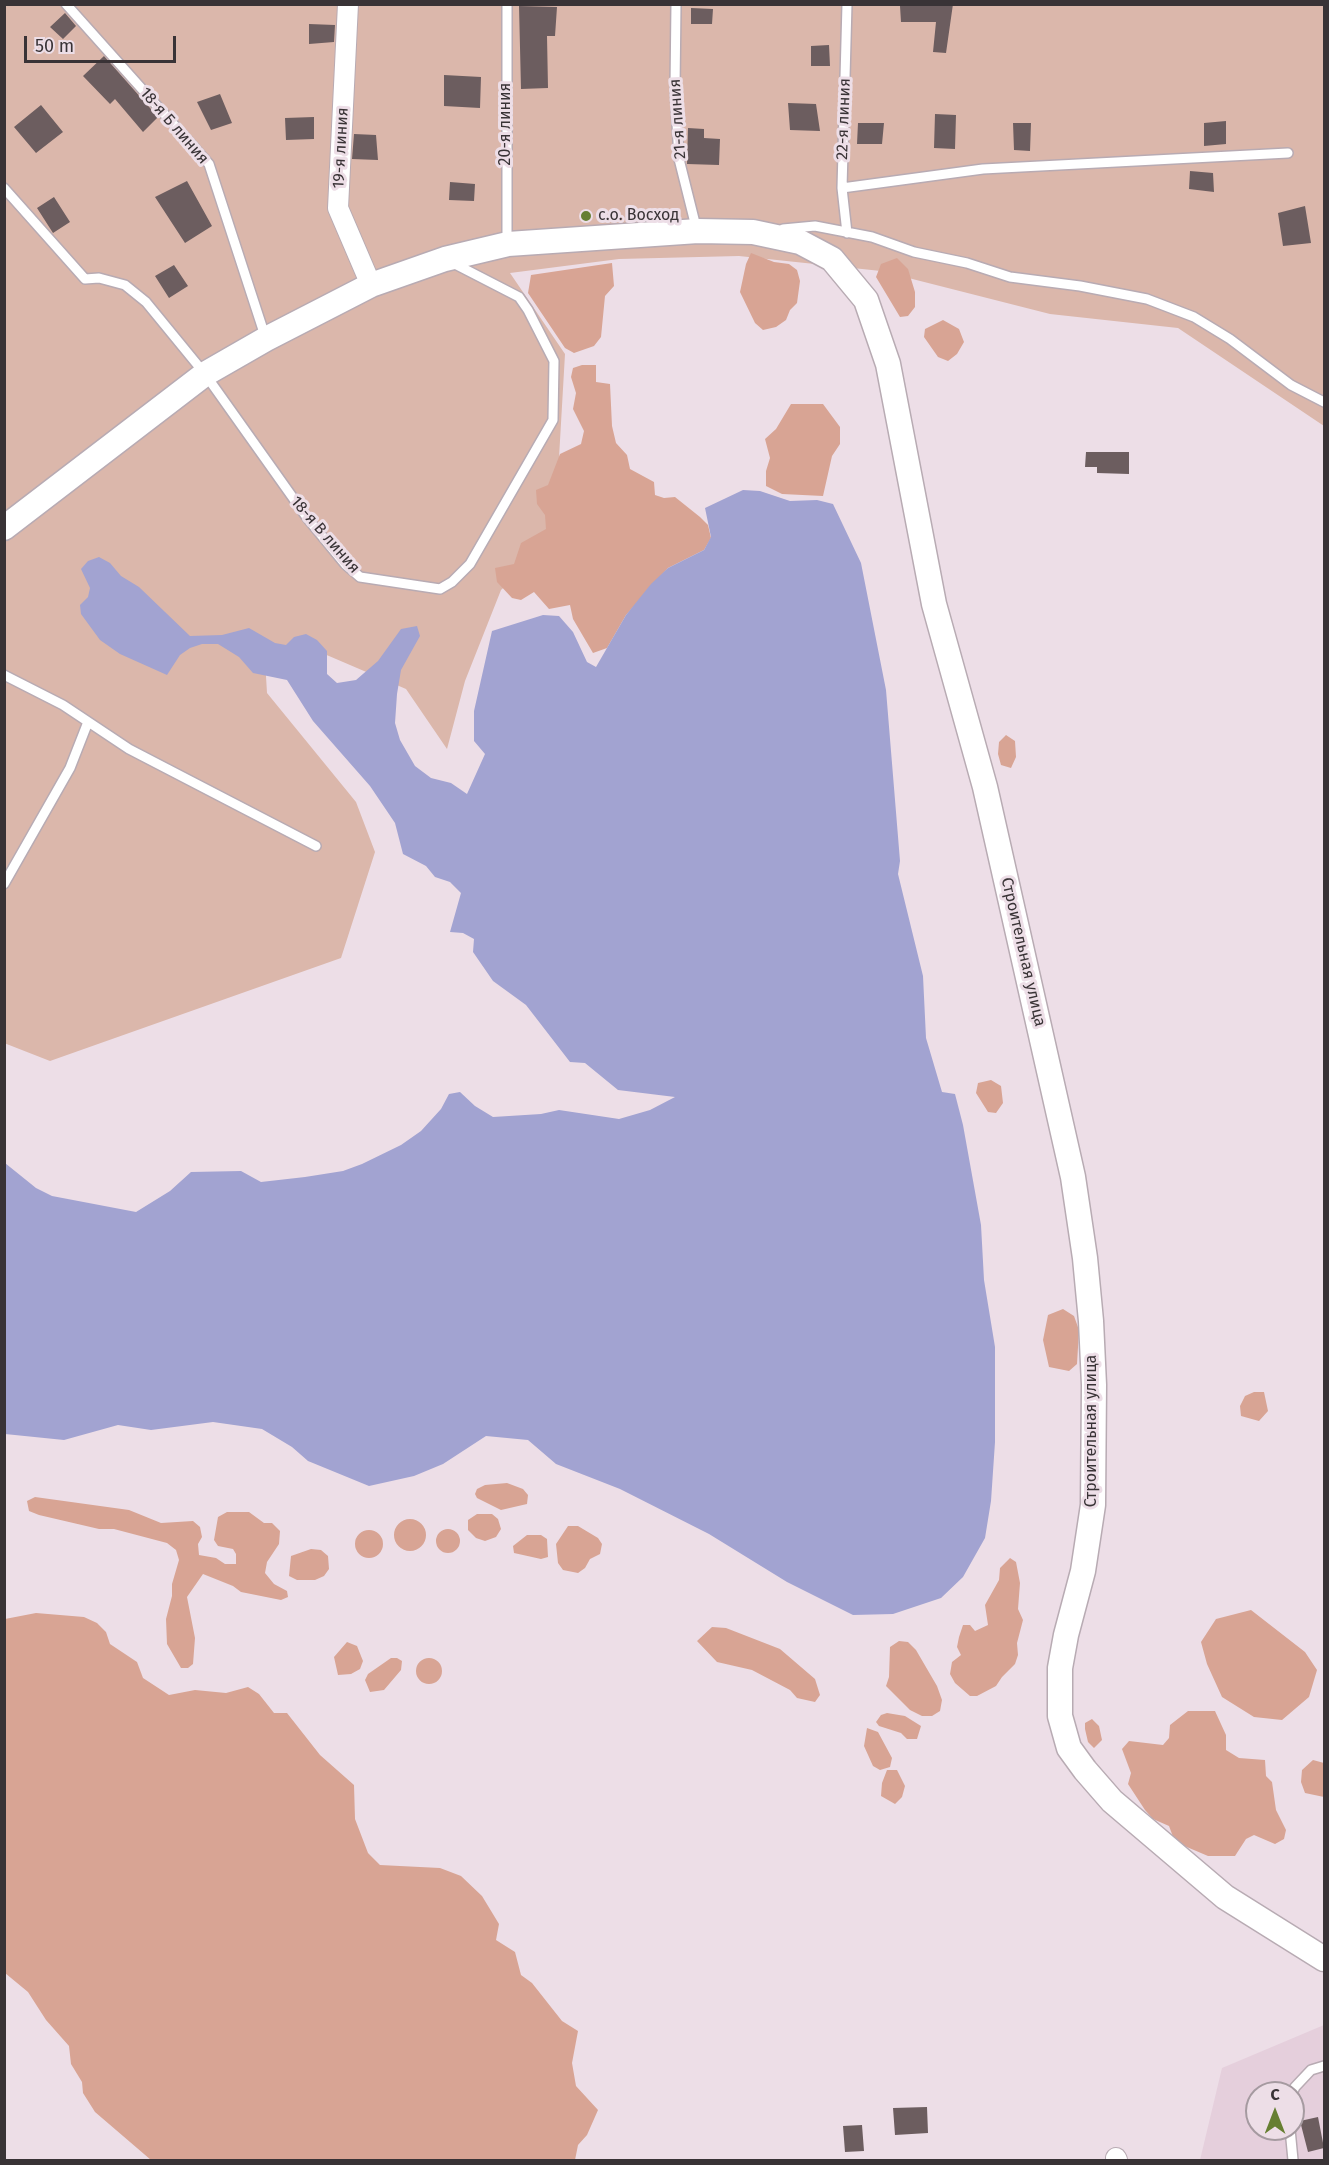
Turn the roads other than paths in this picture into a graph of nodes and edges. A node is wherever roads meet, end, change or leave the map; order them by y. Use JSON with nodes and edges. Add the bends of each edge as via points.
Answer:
{"nodes":[{"id":1,"x":66,"y":4,"type":"edge"},
{"id":2,"x":348,"y":4,"type":"edge"},
{"id":3,"x":507,"y":4,"type":"edge"},
{"id":4,"x":676,"y":4,"type":"edge"},
{"id":5,"x":847,"y":4,"type":"edge"},
{"id":6,"x":1288,"y":153,"type":"dead end"},
{"id":7,"x":4,"y":188,"type":"edge"},
{"id":8,"x":842,"y":188,"type":"junction"},
{"id":9,"x":698,"y":231,"type":"junction"},
{"id":10,"x":753,"y":232,"type":"junction"},
{"id":11,"x":847,"y":233,"type":"junction"},
{"id":12,"x":507,"y":244,"type":"junction"},
{"id":13,"x":445,"y":259,"type":"junction"},
{"id":14,"x":370,"y":285,"type":"junction"},
{"id":15,"x":266,"y":339,"type":"junction"},
{"id":16,"x":205,"y":374,"type":"junction"},
{"id":17,"x":1324,"y":402,"type":"edge"},
{"id":18,"x":4,"y":528,"type":"edge"},
{"id":19,"x":4,"y":675,"type":"edge"},
{"id":20,"x":88,"y":722,"type":"junction"},
{"id":21,"x":316,"y":846,"type":"dead end"},
{"id":22,"x":4,"y":884,"type":"edge"},
{"id":23,"x":1324,"y":1959,"type":"edge"},
{"id":24,"x":1324,"y":2066,"type":"edge"},
{"id":25,"x":1300,"y":2081,"type":"edge"},
{"id":26,"x":1291,"y":2141,"type":"edge"},
{"id":27,"x":1293,"y":2160,"type":"edge"}],
"edges":[{"from":1,"to":15,"type":"lane","name":"18-я Б линия","via":[[208,164]]},
{"from":2,"to":14,"type":"street","name":"19-я линия","via":[[338,208]]},
{"from":3,"to":12,"type":"lane","name":"20-я линия"},
{"from":4,"to":9,"type":"lane","name":"21-я линия","via":[[679,159]]},
{"from":5,"to":8,"type":"lane","name":"22-я линия"},
{"from":6,"to":8,"type":"lane","via":[[983,170]]},
{"from":7,"to":16,"type":"lane","name":"18-я В линия","via":[[86,279],[125,285],[146,302]]},
{"from":8,"to":11,"type":"lane","name":"22-я линия"},
{"from":9,"to":10,"type":"street","name":"Строительная улица"},
{"from":9,"to":12,"type":"street","name":"Строительная улица"},
{"from":10,"to":11,"type":"lane","via":[[815,226]]},
{"from":10,"to":23,"type":"street","name":"Строительная улица","via":[[800,242],[832,258],[866,300],[888,364],[934,604],[985,787],[1061,1120],[1085,1258],[1094,1385],[1093,1504],[1083,1571],[1060,1668],[1060,1716],[1069,1748],[1112,1800],[1225,1897]]},
{"from":11,"to":17,"type":"lane","via":[[1010,277],[1148,299],[1194,317],[1291,385]]},
{"from":12,"to":13,"type":"street","name":"Строительная улица"},
{"from":13,"to":14,"type":"street","name":"Строительная улица"},
{"from":13,"to":16,"type":"lane","name":"18-я В линия","via":[[519,297],[554,361],[553,420],[470,564],[440,589],[360,577],[345,564],[308,519]]},
{"from":14,"to":15,"type":"street","name":"Строительная улица"},
{"from":15,"to":16,"type":"street","name":"Строительная улица"},
{"from":16,"to":18,"type":"street","name":"Строительная улица"},
{"from":19,"to":20,"type":"lane"},
{"from":20,"to":21,"type":"lane","via":[[129,749]]},
{"from":20,"to":22,"type":"lane","via":[[70,768]]},
{"from":24,"to":25,"type":"lane","via":[[1311,2070]]},
{"from":26,"to":27,"type":"lane"}]}
